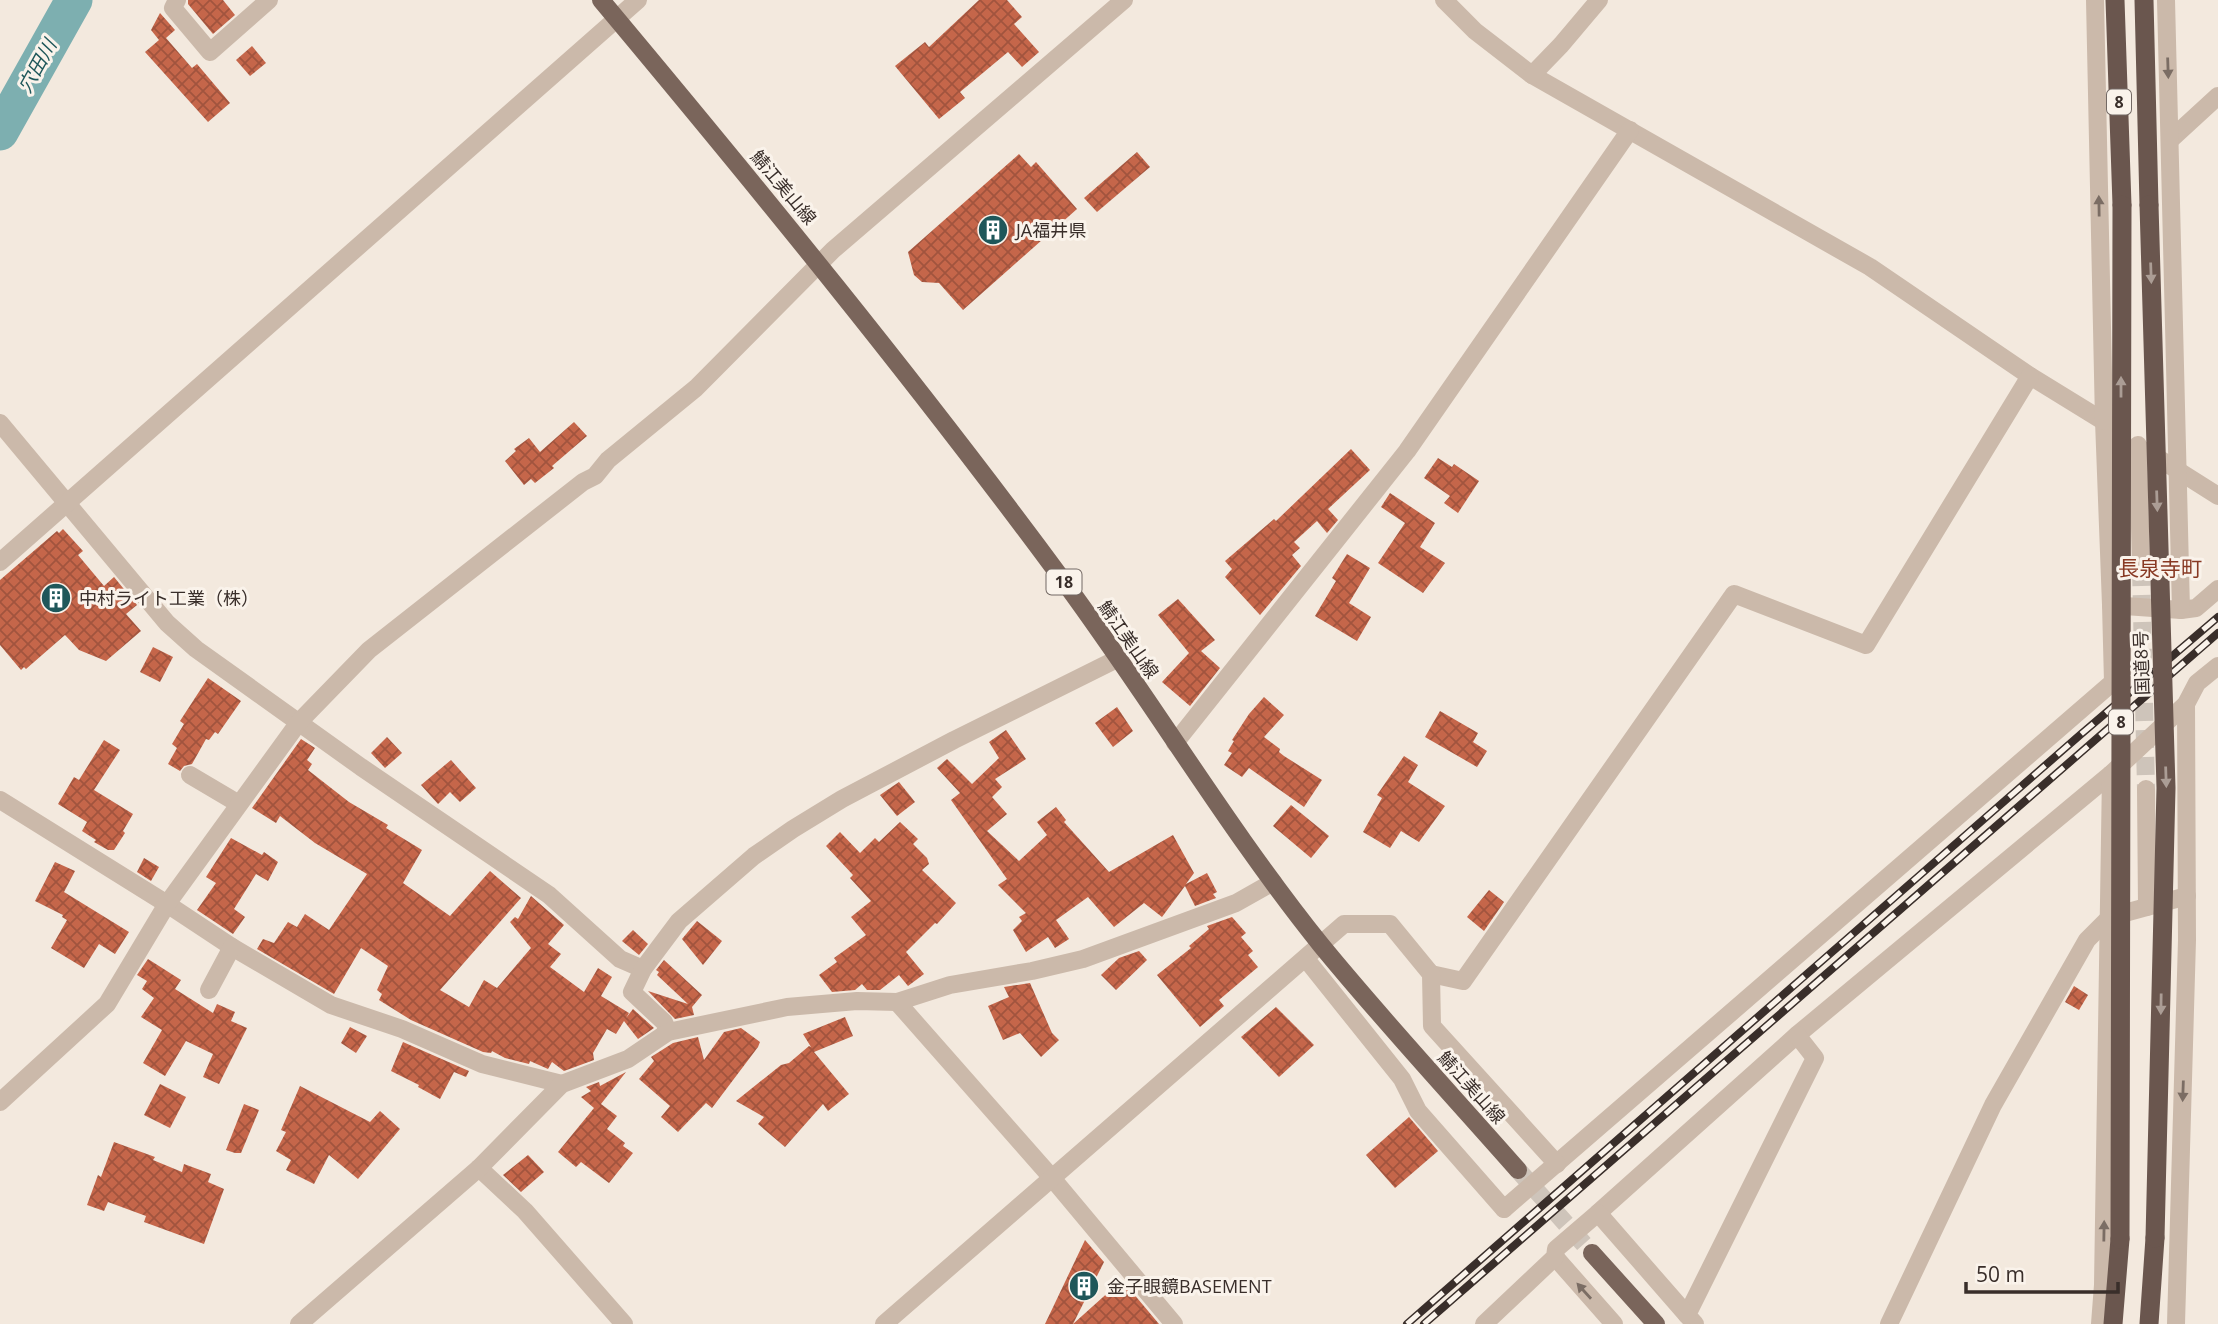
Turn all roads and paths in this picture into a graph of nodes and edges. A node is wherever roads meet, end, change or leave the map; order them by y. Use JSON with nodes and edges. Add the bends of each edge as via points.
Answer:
{"nodes":[{"id":1,"x":177,"y":0,"type":"edge"},
{"id":2,"x":270,"y":0,"type":"edge"},
{"id":3,"x":601,"y":0,"type":"edge"},
{"id":4,"x":638,"y":0,"type":"edge"},
{"id":5,"x":1124,"y":0,"type":"edge"},
{"id":6,"x":1444,"y":0,"type":"edge"},
{"id":7,"x":1599,"y":0,"type":"edge"},
{"id":8,"x":2095,"y":0,"type":"edge"},
{"id":9,"x":2115,"y":0,"type":"edge"},
{"id":10,"x":2144,"y":0,"type":"edge"},
{"id":11,"x":2166,"y":0,"type":"edge"},
{"id":12,"x":618,"y":20,"type":"junction"},
{"id":13,"x":1532,"y":75,"type":"junction"},
{"id":14,"x":2218,"y":96,"type":"edge"},
{"id":15,"x":1630,"y":130,"type":"junction"},
{"id":16,"x":2170,"y":140,"type":"junction"},
{"id":17,"x":819,"y":262,"type":"junction"},
{"id":18,"x":2030,"y":376,"type":"junction"},
{"id":19,"x":2104,"y":421,"type":"junction"},
{"id":20,"x":0,"y":423,"type":"edge"},
{"id":21,"x":2138,"y":445,"type":"junction"},
{"id":22,"x":2177,"y":471,"type":"junction"},
{"id":23,"x":2218,"y":496,"type":"edge"},
{"id":24,"x":65,"y":503,"type":"junction"},
{"id":25,"x":0,"y":562,"type":"edge"},
{"id":26,"x":2141,"y":568,"type":"tunnel mouth"},
{"id":27,"x":2218,"y":589,"type":"edge"},
{"id":28,"x":2111,"y":605,"type":"junction"},
{"id":29,"x":2181,"y":610,"type":"junction"},
{"id":30,"x":1117,"y":660,"type":"junction"},
{"id":31,"x":2218,"y":666,"type":"edge"},
{"id":32,"x":2186,"y":704,"type":"junction"},
{"id":33,"x":299,"y":722,"type":"junction"},
{"id":34,"x":1175,"y":743,"type":"junction"},
{"id":35,"x":2111,"y":774,"type":"junction"},
{"id":36,"x":190,"y":775,"type":"dead end"},
{"id":37,"x":2146,"y":789,"type":"tunnel mouth"},
{"id":38,"x":0,"y":800,"type":"edge"},
{"id":39,"x":239,"y":804,"type":"junction"},
{"id":40,"x":1273,"y":882,"type":"junction"},
{"id":41,"x":2187,"y":896,"type":"junction"},
{"id":42,"x":167,"y":904,"type":"junction"},
{"id":43,"x":2147,"y":907,"type":"junction"},
{"id":44,"x":2110,"y":917,"type":"junction"},
{"id":45,"x":1321,"y":945,"type":"junction"},
{"id":46,"x":232,"y":947,"type":"junction"},
{"id":47,"x":1306,"y":959,"type":"junction"},
{"id":48,"x":643,"y":969,"type":"junction"},
{"id":49,"x":1431,"y":974,"type":"junction"},
{"id":50,"x":209,"y":990,"type":"dead end"},
{"id":51,"x":897,"y":1002,"type":"junction"},
{"id":52,"x":668,"y":1032,"type":"junction"},
{"id":53,"x":1797,"y":1035,"type":"junction"},
{"id":54,"x":562,"y":1084,"type":"junction"},
{"id":55,"x":0,"y":1102,"type":"edge"},
{"id":56,"x":1557,"y":1164,"type":"junction"},
{"id":57,"x":478,"y":1168,"type":"junction"},
{"id":58,"x":1518,"y":1170,"type":"tunnel mouth"},
{"id":59,"x":1052,"y":1178,"type":"junction"},
{"id":60,"x":1598,"y":1213,"type":"junction"},
{"id":61,"x":1592,"y":1253,"type":"tunnel mouth"},
{"id":62,"x":1555,"y":1257,"type":"junction"},
{"id":63,"x":1691,"y":1320,"type":"edge"},
{"id":64,"x":299,"y":1324,"type":"edge"},
{"id":65,"x":624,"y":1324,"type":"edge"},
{"id":66,"x":884,"y":1324,"type":"edge"},
{"id":67,"x":1174,"y":1324,"type":"edge"},
{"id":68,"x":1484,"y":1324,"type":"edge"},
{"id":69,"x":1614,"y":1324,"type":"edge"},
{"id":70,"x":1656,"y":1324,"type":"edge"},
{"id":71,"x":1889,"y":1324,"type":"edge"},
{"id":72,"x":2100,"y":1324,"type":"edge"},
{"id":73,"x":2113,"y":1324,"type":"edge"},
{"id":74,"x":2149,"y":1324,"type":"edge"},
{"id":75,"x":2176,"y":1324,"type":"edge"}],
"edges":[{"from":1,"to":2,"type":"street","via":[[173,8],[210,52]]},
{"from":3,"to":12,"type":"main road","name":"鯖江美山線","number":"18"},
{"from":4,"to":12,"type":"street"},
{"from":5,"to":17,"type":"street"},
{"from":6,"to":13,"type":"street"},
{"from":7,"to":13,"type":"street"},
{"from":19,"to":8,"type":"street","one_way":true},
{"from":73,"to":9,"type":"highway","name":"国道8号","number":"8","one_way":true,"bridge":true,"via":[[2120,1239],[2122,205]]},
{"from":10,"to":74,"type":"highway","name":"国道8号","number":"8","one_way":true,"bridge":true,"via":[[2166,788]]},
{"from":11,"to":16,"type":"street","one_way":true},
{"from":12,"to":17,"type":"main road","name":"鯖江美山線","number":"18"},
{"from":12,"to":24,"type":"street"},
{"from":13,"to":15,"type":"street"},
{"from":14,"to":16,"type":"street"},
{"from":15,"to":18,"type":"street","via":[[1870,267]]},
{"from":15,"to":34,"type":"street","via":[[1407,451]]},
{"from":16,"to":22,"type":"street"},
{"from":17,"to":30,"type":"main road","name":"鯖江美山線","number":"18","via":[[1065,582]]},
{"from":17,"to":33,"type":"street","via":[[696,388],[608,460],[595,476],[369,650]]},
{"from":18,"to":19,"type":"street"},
{"from":18,"to":49,"type":"street","via":[[1866,645],[1734,594],[1463,981]]},
{"from":19,"to":21,"type":"street"},
{"from":19,"to":28,"type":"street"},
{"from":20,"to":24,"type":"street"},
{"from":21,"to":22,"type":"street"},
{"from":21,"to":26,"type":"street"},
{"from":22,"to":23,"type":"street"},
{"from":22,"to":29,"type":"street"},
{"from":24,"to":25,"type":"street"},
{"from":24,"to":33,"type":"street","via":[[167,623]]},
{"from":27,"to":29,"type":"street","via":[[2196,608]]},
{"from":28,"to":29,"type":"street"},
{"from":28,"to":56,"type":"street","via":[[2113,682]]},
{"from":30,"to":34,"type":"main road","name":"鯖江美山線","number":"18"},
{"from":30,"to":48,"type":"street","via":[[954,740],[793,829],[679,920]]},
{"from":31,"to":32,"type":"street","via":[[2197,683]]},
{"from":32,"to":35,"type":"street"},
{"from":32,"to":41,"type":"street"},
{"from":33,"to":39,"type":"street"},
{"from":33,"to":48,"type":"street","via":[[549,895],[620,959]]},
{"from":34,"to":40,"type":"main road","name":"鯖江美山線","number":"18"},
{"from":35,"to":44,"type":"street"},
{"from":35,"to":53,"type":"street"},
{"from":36,"to":39,"type":"street"},
{"from":37,"to":43,"type":"street"},
{"from":38,"to":42,"type":"street"},
{"from":39,"to":42,"type":"street"},
{"from":40,"to":45,"type":"main road","name":"鯖江美山線","number":"18"},
{"from":40,"to":51,"type":"street","via":[[1236,903],[1083,959],[950,985]]},
{"from":41,"to":43,"type":"street"},
{"from":41,"to":75,"type":"street","one_way":true},
{"from":42,"to":46,"type":"street"},
{"from":42,"to":55,"type":"street","via":[[107,1004]]},
{"from":43,"to":44,"type":"street"},
{"from":44,"to":71,"type":"street","via":[[2087,940],[1993,1105]]},
{"from":72,"to":44,"type":"street","one_way":true},
{"from":45,"to":47,"type":"street"},
{"from":45,"to":49,"type":"street","via":[[1344,924],[1390,924]]},
{"from":45,"to":58,"type":"main road","name":"鯖江美山線","number":"18"},
{"from":46,"to":50,"type":"street"},
{"from":46,"to":54,"type":"street","via":[[331,1005],[482,1064]]},
{"from":47,"to":56,"type":"street","via":[[1402,1079],[1418,1111],[1504,1209]]},
{"from":47,"to":59,"type":"street"},
{"from":48,"to":52,"type":"street","via":[[632,992],[664,1022]]},
{"from":49,"to":56,"type":"street","via":[[1432,1026]]},
{"from":51,"to":52,"type":"street","via":[[787,1007]]},
{"from":51,"to":59,"type":"street"},
{"from":52,"to":54,"type":"street","via":[[628,1059]]},
{"from":53,"to":60,"type":"street"},
{"from":53,"to":63,"type":"street","via":[[1815,1058]]},
{"from":54,"to":57,"type":"street"},
{"from":57,"to":64,"type":"street"},
{"from":57,"to":65,"type":"street","via":[[524,1211]]},
{"from":59,"to":66,"type":"street"},
{"from":59,"to":67,"type":"street"},
{"from":60,"to":62,"type":"street","via":[[1556,1249]]},
{"from":60,"to":63,"type":"street"},
{"from":61,"to":70,"type":"main road"},
{"from":62,"to":68,"type":"street"},
{"from":69,"to":62,"type":"street","one_way":true}]}
